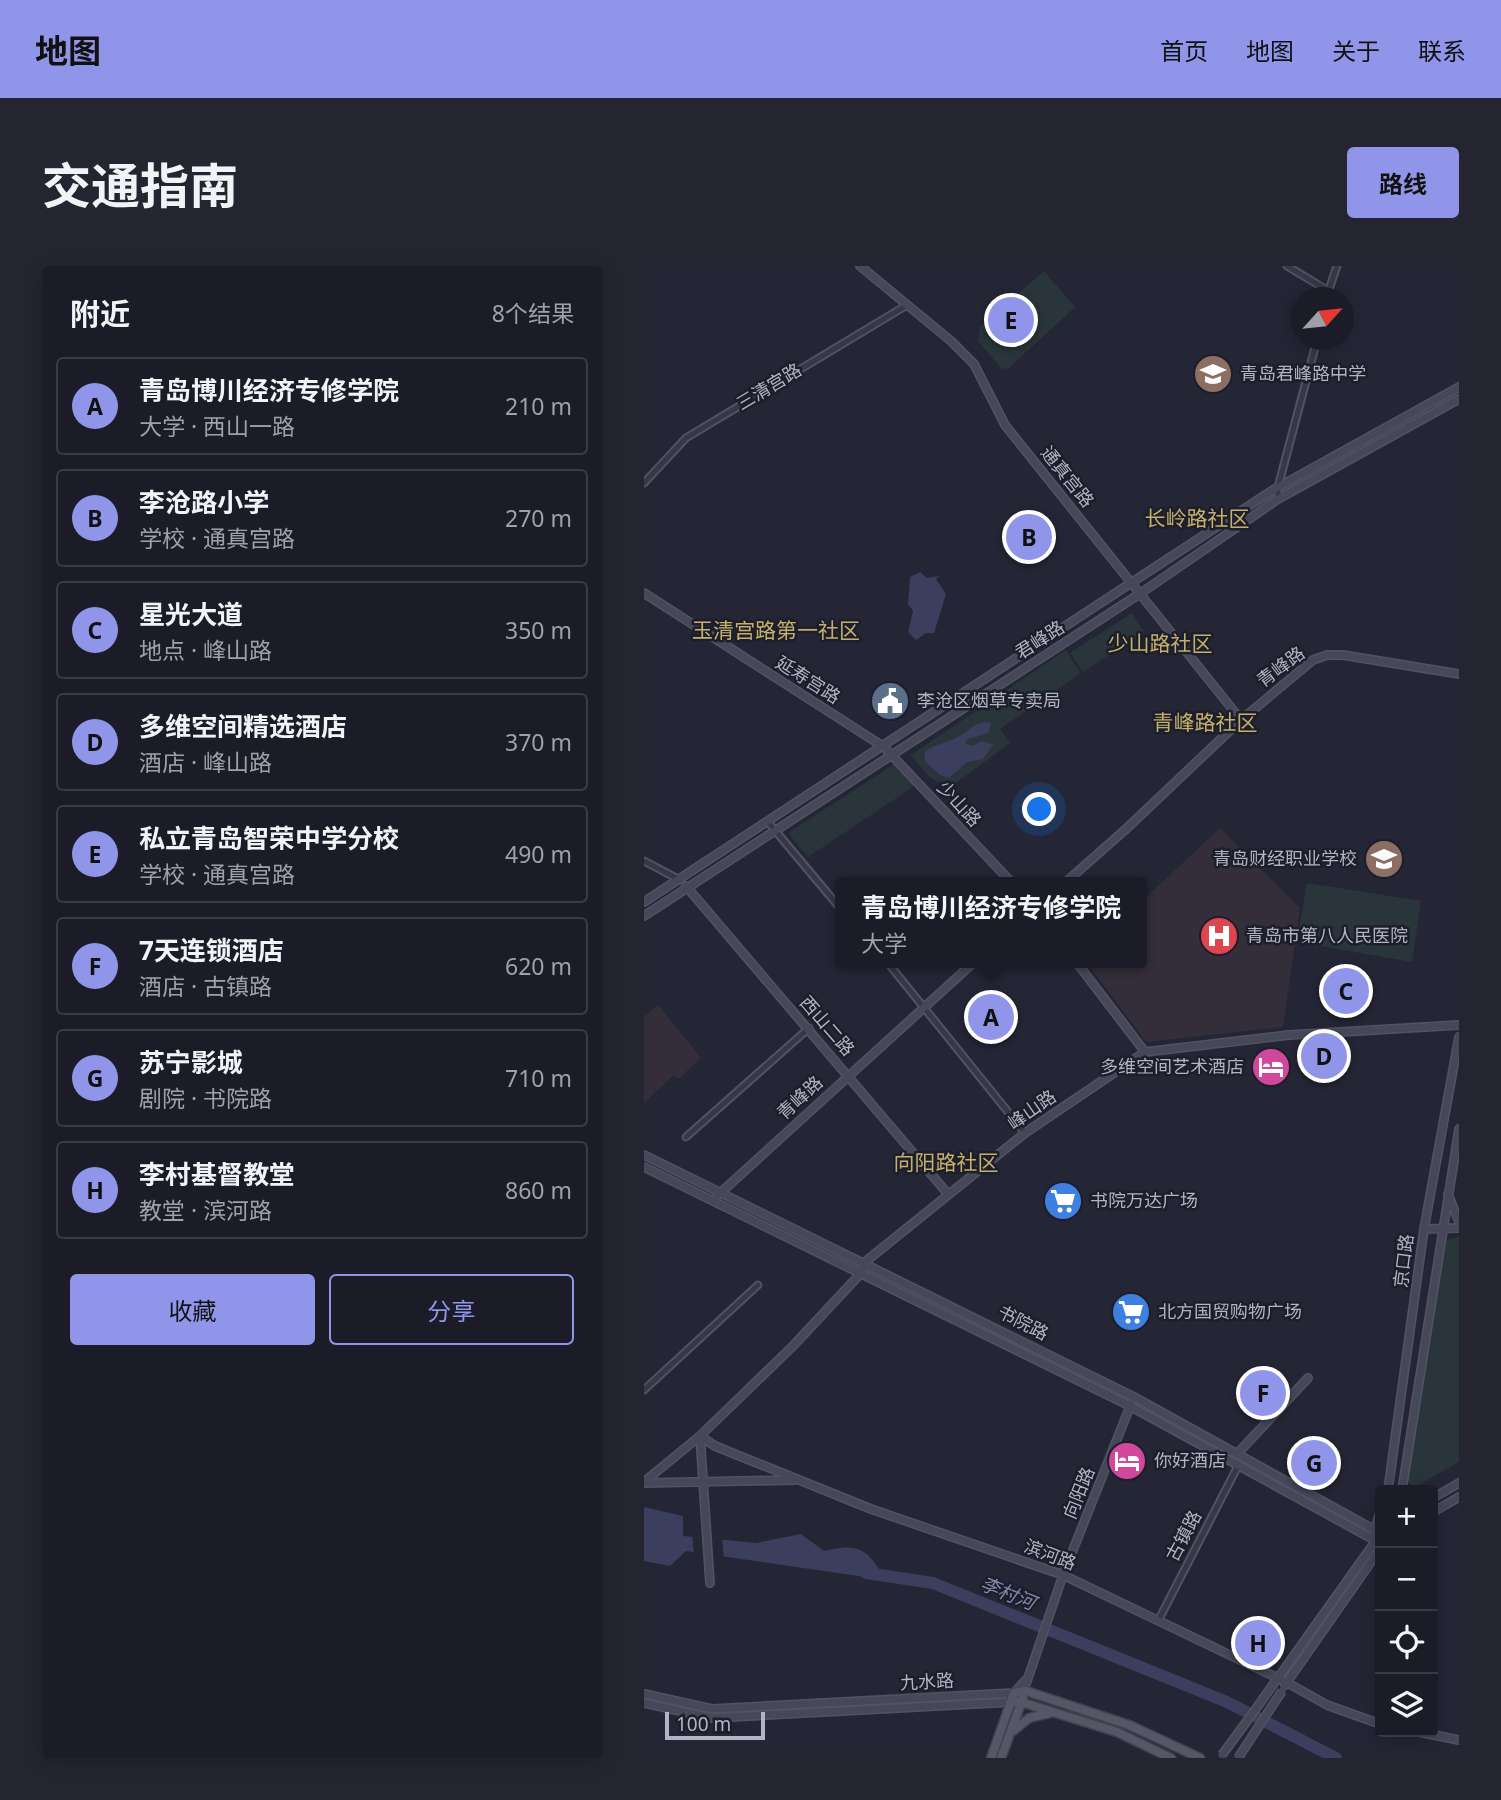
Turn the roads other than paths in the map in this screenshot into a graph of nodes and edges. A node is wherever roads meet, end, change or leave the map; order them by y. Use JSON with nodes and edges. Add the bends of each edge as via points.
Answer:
{"nodes":[{"id":1,"x":860,"y":266,"type":"edge"},
{"id":2,"x":1287,"y":266,"type":"edge"},
{"id":3,"x":1337,"y":266,"type":"edge"},
{"id":4,"x":1322,"y":287,"type":"edge"},
{"id":5,"x":1328,"y":287,"type":"edge"},
{"id":6,"x":907,"y":305,"type":"junction"},
{"id":7,"x":1314,"y":350,"type":"edge"},
{"id":8,"x":1459,"y":387,"type":"edge"},
{"id":9,"x":1459,"y":399,"type":"edge"},
{"id":10,"x":644,"y":483,"type":"edge"},
{"id":11,"x":1278,"y":487,"type":"junction"},
{"id":12,"x":1278,"y":499,"type":"junction"},
{"id":13,"x":1134,"y":584,"type":"junction"},
{"id":14,"x":644,"y":593,"type":"edge"},
{"id":15,"x":1141,"y":593,"type":"junction"},
{"id":16,"x":1459,"y":674,"type":"edge"},
{"id":17,"x":1241,"y":720,"type":"junction"},
{"id":18,"x":884,"y":747,"type":"junction"},
{"id":19,"x":893,"y":755,"type":"junction"},
{"id":20,"x":768,"y":822,"type":"junction"},
{"id":21,"x":775,"y":831,"type":"junction"},
{"id":22,"x":644,"y":861,"type":"edge"},
{"id":23,"x":1007,"y":877,"type":"edge"},
{"id":24,"x":1072,"y":877,"type":"edge"},
{"id":25,"x":680,"y":880,"type":"junction"},
{"id":26,"x":689,"y":888,"type":"junction"},
{"id":27,"x":835,"y":901,"type":"edge"},
{"id":28,"x":644,"y":902,"type":"edge"},
{"id":29,"x":644,"y":916,"type":"edge"},
{"id":30,"x":892,"y":968,"type":"edge"},
{"id":31,"x":967,"y":968,"type":"edge"},
{"id":32,"x":1081,"y":968,"type":"edge"},
{"id":33,"x":923,"y":1007,"type":"junction"},
{"id":34,"x":1459,"y":1026,"type":"edge"},
{"id":35,"x":808,"y":1028,"type":"junction"},
{"id":36,"x":1459,"y":1037,"type":"edge"},
{"id":37,"x":1145,"y":1052,"type":"junction"},
{"id":38,"x":849,"y":1074,"type":"junction"},
{"id":39,"x":1459,"y":1129,"type":"edge"},
{"id":40,"x":1025,"y":1133,"type":"junction"},
{"id":41,"x":686,"y":1137,"type":"dead end"},
{"id":42,"x":644,"y":1156,"type":"edge"},
{"id":43,"x":644,"y":1167,"type":"edge"},
{"id":44,"x":1448,"y":1192,"type":"junction"},
{"id":45,"x":721,"y":1193,"type":"junction"},
{"id":46,"x":948,"y":1194,"type":"junction"},
{"id":47,"x":712,"y":1200,"type":"junction"},
{"id":48,"x":1459,"y":1222,"type":"edge"},
{"id":49,"x":1441,"y":1228,"type":"junction"},
{"id":50,"x":1459,"y":1228,"type":"edge"},
{"id":51,"x":1424,"y":1229,"type":"junction"},
{"id":52,"x":865,"y":1262,"type":"junction"},
{"id":53,"x":862,"y":1272,"type":"junction"},
{"id":54,"x":758,"y":1285,"type":"dead end"},
{"id":55,"x":1308,"y":1378,"type":"dead end"},
{"id":56,"x":644,"y":1390,"type":"edge"},
{"id":57,"x":1134,"y":1397,"type":"junction"},
{"id":58,"x":1130,"y":1406,"type":"junction"},
{"id":59,"x":700,"y":1436,"type":"junction"},
{"id":60,"x":1238,"y":1452,"type":"junction"},
{"id":61,"x":1238,"y":1466,"type":"junction"},
{"id":62,"x":798,"y":1480,"type":"junction"},
{"id":63,"x":644,"y":1482,"type":"edge"},
{"id":64,"x":702,"y":1482,"type":"junction"},
{"id":65,"x":1459,"y":1483,"type":"edge"},
{"id":66,"x":1389,"y":1485,"type":"edge"},
{"id":67,"x":1405,"y":1485,"type":"edge"},
{"id":68,"x":1438,"y":1494,"type":"edge"},
{"id":69,"x":1459,"y":1497,"type":"edge"},
{"id":70,"x":1438,"y":1509,"type":"edge"},
{"id":71,"x":1375,"y":1528,"type":"edge"},
{"id":72,"x":1375,"y":1542,"type":"edge"},
{"id":73,"x":1375,"y":1546,"type":"edge"},
{"id":74,"x":1375,"y":1556,"type":"edge"},
{"id":75,"x":1063,"y":1575,"type":"junction"},
{"id":76,"x":710,"y":1583,"type":"dead end"},
{"id":77,"x":1158,"y":1620,"type":"junction"},
{"id":78,"x":1278,"y":1678,"type":"junction"},
{"id":79,"x":1026,"y":1680,"type":"junction"},
{"id":80,"x":1286,"y":1682,"type":"junction"},
{"id":81,"x":1026,"y":1691,"type":"junction"},
{"id":82,"x":1014,"y":1693,"type":"junction"},
{"id":83,"x":644,"y":1694,"type":"edge"},
{"id":84,"x":1011,"y":1702,"type":"junction"},
{"id":85,"x":1021,"y":1702,"type":"junction"},
{"id":86,"x":644,"y":1703,"type":"edge"},
{"id":87,"x":1055,"y":1713,"type":"junction"},
{"id":88,"x":1375,"y":1722,"type":"edge"},
{"id":89,"x":1009,"y":1736,"type":"junction"},
{"id":90,"x":1438,"y":1736,"type":"edge"},
{"id":91,"x":1459,"y":1740,"type":"edge"},
{"id":92,"x":1221,"y":1757,"type":"edge"},
{"id":93,"x":991,"y":1758,"type":"edge"},
{"id":94,"x":1001,"y":1758,"type":"edge"},
{"id":95,"x":1171,"y":1758,"type":"edge"},
{"id":96,"x":1200,"y":1758,"type":"edge"},
{"id":97,"x":1238,"y":1758,"type":"edge"}],
"edges":[{"from":1,"to":6,"type":"main road","name":"通真宫路"},
{"from":2,"to":4,"type":"street"},
{"from":3,"to":5,"type":"street"},
{"from":6,"to":10,"type":"street","name":"三清宫路","via":[[686,438]]},
{"from":6,"to":13,"type":"main road","name":"通真宫路","via":[[974,364],[1005,425]]},
{"from":7,"to":11,"type":"street"},
{"from":8,"to":11,"type":"main road","name":"君峰路"},
{"from":9,"to":12,"type":"main road","name":"君峰路"},
{"from":11,"to":12,"type":"street"},
{"from":11,"to":13,"type":"main road","name":"君峰路"},
{"from":12,"to":15,"type":"main road","name":"君峰路"},
{"from":13,"to":15,"type":"main road","name":"通真宫路"},
{"from":13,"to":18,"type":"main road","name":"君峰路"},
{"from":14,"to":18,"type":"main road","name":"延寿宫路"},
{"from":15,"to":17,"type":"main road","name":"通真宫路"},
{"from":15,"to":19,"type":"main road","name":"君峰路"},
{"from":16,"to":17,"type":"main road","name":"青峰路","via":[[1327,655],[1299,669]]},
{"from":17,"to":24,"type":"main road","name":"青峰路"},
{"from":18,"to":19,"type":"main road","name":"少山路"},
{"from":18,"to":20,"type":"main road","name":"君峰路"},
{"from":19,"to":21,"type":"main road","name":"君峰路"},
{"from":19,"to":23,"type":"main road","name":"少山路"},
{"from":20,"to":21,"type":"street"},
{"from":20,"to":25,"type":"main road","name":"君峰路"},
{"from":21,"to":26,"type":"main road","name":"君峰路"},
{"from":21,"to":27,"type":"street"},
{"from":22,"to":25,"type":"street"},
{"from":25,"to":26,"type":"main road","name":"西山二路"},
{"from":25,"to":28,"type":"main road","name":"君峰路"},
{"from":26,"to":29,"type":"main road","name":"君峰路"},
{"from":26,"to":35,"type":"main road","name":"西山二路"},
{"from":30,"to":33,"type":"street"},
{"from":31,"to":33,"type":"main road","name":"青峰路"},
{"from":32,"to":37,"type":"main road"},
{"from":33,"to":38,"type":"main road","name":"青峰路"},
{"from":33,"to":40,"type":"street"},
{"from":34,"to":37,"type":"main road","name":"峰山路","via":[[1289,1035]]},
{"from":35,"to":38,"type":"main road","name":"西山二路"},
{"from":35,"to":41,"type":"street"},
{"from":36,"to":51,"type":"main road","name":"京口路"},
{"from":37,"to":40,"type":"main road","name":"峰山路"},
{"from":38,"to":45,"type":"main road","name":"青峰路"},
{"from":38,"to":46,"type":"main road","name":"西山二路"},
{"from":39,"to":44,"type":"main road","name":"京口路"},
{"from":40,"to":46,"type":"main road","name":"峰山路"},
{"from":42,"to":45,"type":"main road","name":"书院路"},
{"from":43,"to":47,"type":"main road","name":"书院路"},
{"from":44,"to":48,"type":"main road"},
{"from":44,"to":49,"type":"main road","name":"京口路"},
{"from":45,"to":47,"type":"main road","name":"青峰路"},
{"from":45,"to":52,"type":"main road","name":"书院路"},
{"from":46,"to":52,"type":"main road","name":"峰山路"},
{"from":47,"to":53,"type":"main road","name":"书院路"},
{"from":49,"to":50,"type":"main road"},
{"from":49,"to":51,"type":"main road"},
{"from":49,"to":67,"type":"main road","name":"京口路"},
{"from":51,"to":66,"type":"main road","name":"京口路"},
{"from":52,"to":53,"type":"main road"},
{"from":52,"to":57,"type":"main road","name":"书院路"},
{"from":53,"to":58,"type":"main road","name":"书院路"},
{"from":53,"to":59,"type":"main road"},
{"from":54,"to":56,"type":"street"},
{"from":55,"to":60,"type":"main road"},
{"from":57,"to":58,"type":"main road","name":"向阳路"},
{"from":57,"to":60,"type":"main road","name":"书院路"},
{"from":58,"to":61,"type":"main road","name":"书院路"},
{"from":58,"to":75,"type":"main road","name":"向阳路"},
{"from":59,"to":62,"type":"main road","name":"滨河路"},
{"from":59,"to":63,"type":"main road"},
{"from":59,"to":64,"type":"main road"},
{"from":60,"to":71,"type":"main road","name":"书院路"},
{"from":61,"to":72,"type":"main road","name":"书院路"},
{"from":61,"to":77,"type":"street","name":"古镇路"},
{"from":62,"to":64,"type":"main road"},
{"from":62,"to":75,"type":"main road","name":"滨河路"},
{"from":63,"to":64,"type":"main road"},
{"from":64,"to":76,"type":"main road"},
{"from":65,"to":68,"type":"main road"},
{"from":69,"to":70,"type":"main road"},
{"from":73,"to":78,"type":"main road"},
{"from":74,"to":80,"type":"main road"},
{"from":75,"to":77,"type":"main road","name":"滨河路"},
{"from":75,"to":79,"type":"main road","name":"向阳路"},
{"from":77,"to":78,"type":"main road","name":"滨河路"},
{"from":78,"to":80,"type":"main road","name":"滨河路"},
{"from":78,"to":92,"type":"main road","bridge":true},
{"from":79,"to":81,"type":"main road","name":"向阳路"},
{"from":79,"to":82,"type":"main road","name":"向阳路"},
{"from":80,"to":88,"type":"main road","name":"滨河路","via":[[1327,1705]]},
{"from":80,"to":97,"type":"main road","bridge":true},
{"from":81,"to":82,"type":"main road","name":"九水路"},
{"from":81,"to":85,"type":"main road"},
{"from":81,"to":96,"type":"main road","name":"九水路","via":[[1129,1725]]},
{"from":82,"to":83,"type":"main road","name":"九水路","via":[[712,1709]]},
{"from":82,"to":84,"type":"main road"},
{"from":84,"to":85,"type":"main road","name":"九水路"},
{"from":84,"to":86,"type":"main road","name":"九水路","via":[[711,1718]]},
{"from":84,"to":93,"type":"main road"},
{"from":85,"to":87,"type":"main road","name":"九水路"},
{"from":85,"to":89,"type":"main road"},
{"from":87,"to":89,"type":"main road","via":[[1029,1718]]},
{"from":87,"to":95,"type":"main road","name":"九水路","via":[[1117,1732]]},
{"from":89,"to":94,"type":"main road"},
{"from":90,"to":91,"type":"main road"}]}
